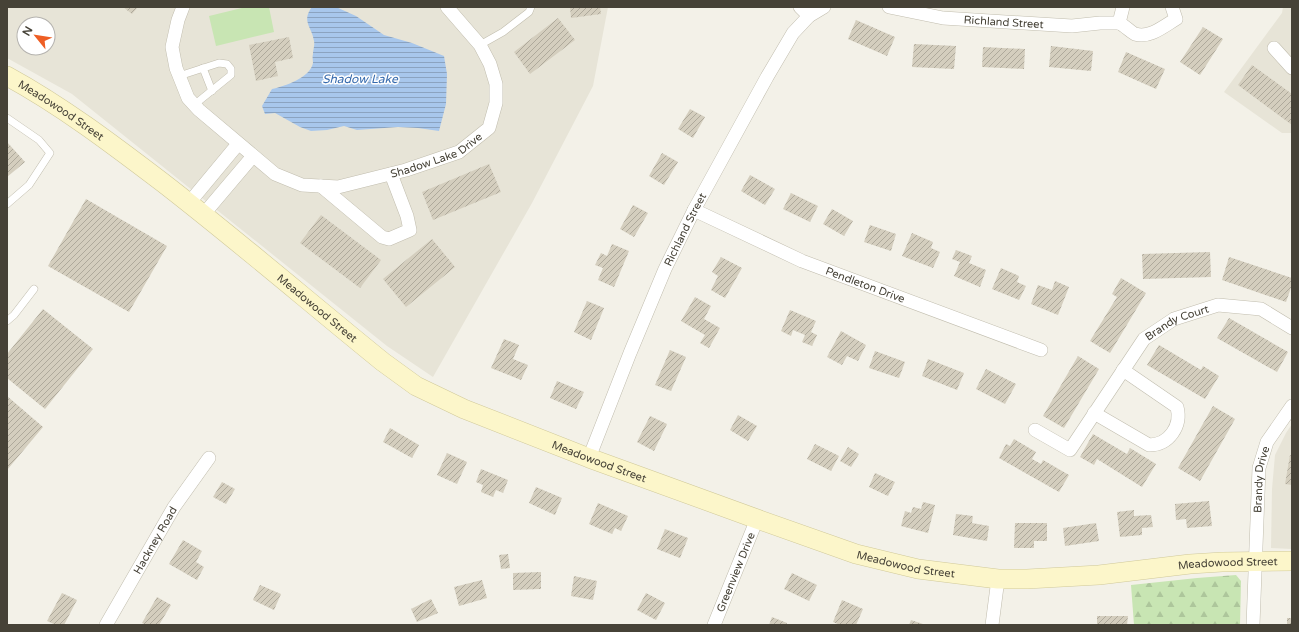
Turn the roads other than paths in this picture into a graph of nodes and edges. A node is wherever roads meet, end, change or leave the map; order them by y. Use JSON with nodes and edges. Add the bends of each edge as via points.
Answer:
{"nodes":[{"id":1,"x":183,"y":7,"type":"edge"},
{"id":2,"x":447,"y":7,"type":"edge"},
{"id":3,"x":531,"y":7,"type":"edge"},
{"id":4,"x":800,"y":7,"type":"edge"},
{"id":5,"x":824,"y":7,"type":"edge"},
{"id":6,"x":891,"y":7,"type":"edge"},
{"id":7,"x":1124,"y":7,"type":"edge"},
{"id":8,"x":1172,"y":7,"type":"edge"},
{"id":9,"x":809,"y":16,"type":"junction"},
{"id":10,"x":1119,"y":23,"type":"junction"},
{"id":11,"x":480,"y":45,"type":"junction"},
{"id":12,"x":1274,"y":48,"type":"dead end"},
{"id":13,"x":203,"y":68,"type":"junction"},
{"id":14,"x":1292,"y":68,"type":"edge"},
{"id":15,"x":7,"y":76,"type":"edge"},
{"id":16,"x":179,"y":76,"type":"junction"},
{"id":17,"x":212,"y":91,"type":"junction"},
{"id":18,"x":194,"y":105,"type":"junction"},
{"id":19,"x":7,"y":118,"type":"edge"},
{"id":20,"x":238,"y":144,"type":"junction"},
{"id":21,"x":253,"y":156,"type":"junction"},
{"id":22,"x":391,"y":174,"type":"junction"},
{"id":23,"x":321,"y":186,"type":"junction"},
{"id":24,"x":7,"y":204,"type":"edge"},
{"id":25,"x":196,"y":209,"type":"junction"},
{"id":26,"x":694,"y":210,"type":"junction"},
{"id":27,"x":34,"y":289,"type":"dead end"},
{"id":28,"x":7,"y":321,"type":"edge"},
{"id":29,"x":1292,"y":328,"type":"edge"},
{"id":30,"x":1041,"y":350,"type":"dead end"},
{"id":31,"x":1123,"y":370,"type":"junction"},
{"id":32,"x":1292,"y":406,"type":"edge"},
{"id":33,"x":1094,"y":413,"type":"junction"},
{"id":34,"x":1035,"y":430,"type":"dead end"},
{"id":35,"x":209,"y":458,"type":"dead end"},
{"id":36,"x":589,"y":458,"type":"junction"},
{"id":37,"x":757,"y":519,"type":"junction"},
{"id":38,"x":1292,"y":561,"type":"edge"},
{"id":39,"x":1255,"y":562,"type":"junction"},
{"id":40,"x":998,"y":579,"type":"junction"},
{"id":41,"x":106,"y":625,"type":"edge"},
{"id":42,"x":714,"y":625,"type":"edge"},
{"id":43,"x":992,"y":625,"type":"edge"},
{"id":44,"x":1253,"y":625,"type":"edge"}],
"edges":[{"from":1,"to":16,"type":"street","name":"Shadow Lake Drive","via":[[172,47]]},
{"from":2,"to":11,"type":"street","name":"Shadow Lake Drive"},
{"from":3,"to":11,"type":"lane","via":[[529,12],[503,32]]},
{"from":4,"to":9,"type":"street"},
{"from":5,"to":9,"type":"street","name":"Richland Street"},
{"from":6,"to":10,"type":"street","name":"Richland Street","via":[[943,18],[1072,26]]},
{"from":7,"to":10,"type":"street"},
{"from":8,"to":10,"type":"street","via":[[1176,19],[1146,36],[1134,34]]},
{"from":9,"to":26,"type":"street","name":"Richland Street","via":[[793,33]]},
{"from":11,"to":22,"type":"street","name":"Shadow Lake Drive","via":[[490,64],[496,84],[496,103],[489,128],[459,152]]},
{"from":12,"to":14,"type":"street"},
{"from":13,"to":16,"type":"lane"},
{"from":13,"to":17,"type":"lane"},
{"from":13,"to":17,"type":"lane","via":[[219,63],[227,64],[231,68],[231,75]]},
{"from":15,"to":25,"type":"street","name":"Meadowood Street","via":[[92,130]]},
{"from":16,"to":18,"type":"street","name":"Shadow Lake Drive","via":[[188,98]]},
{"from":17,"to":18,"type":"lane"},
{"from":18,"to":20,"type":"street","name":"Shadow Lake Drive"},
{"from":19,"to":24,"type":"lane","via":[[39,140],[50,153],[29,185]]},
{"from":20,"to":21,"type":"street","name":"Shadow Lake Drive"},
{"from":20,"to":25,"type":"street"},
{"from":21,"to":23,"type":"street","name":"Shadow Lake Drive","via":[[275,174],[302,185]]},
{"from":21,"to":25,"type":"street"},
{"from":22,"to":23,"type":"street","name":"Shadow Lake Drive","via":[[338,187]]},
{"from":22,"to":23,"type":"street","via":[[408,216],[410,230],[389,239],[382,238]]},
{"from":25,"to":36,"type":"street","name":"Meadowood Street","via":[[376,357],[416,386],[464,409]]},
{"from":26,"to":30,"type":"street","name":"Pendleton Drive","via":[[802,261]]},
{"from":26,"to":36,"type":"street","name":"Richland Street","via":[[665,269]]},
{"from":27,"to":28,"type":"lane"},
{"from":29,"to":31,"type":"street","name":"Brandy Court","via":[[1261,309],[1218,305],[1174,319],[1144,339]]},
{"from":31,"to":33,"type":"street","name":"Brandy Court"},
{"from":31,"to":33,"type":"street","via":[[1177,407],[1179,415],[1174,432],[1164,442],[1149,445]]},
{"from":32,"to":39,"type":"street","name":"Brandy Drive","via":[[1267,442],[1259,468]]},
{"from":33,"to":34,"type":"street","name":"Brandy Court","via":[[1070,450]]},
{"from":35,"to":41,"type":"street","name":"Hackney Road","via":[[174,507]]},
{"from":36,"to":37,"type":"street","name":"Meadowood Street"},
{"from":37,"to":40,"type":"street","name":"Meadowood Street","via":[[879,560],[918,569]]},
{"from":37,"to":42,"type":"street","name":"Greenview Drive"},
{"from":38,"to":39,"type":"street","name":"Meadowood Street"},
{"from":39,"to":40,"type":"street","name":"Meadowood Street","via":[[1190,564],[1063,578]]},
{"from":39,"to":44,"type":"street","name":"Brandy Drive"},
{"from":40,"to":43,"type":"street"}]}
